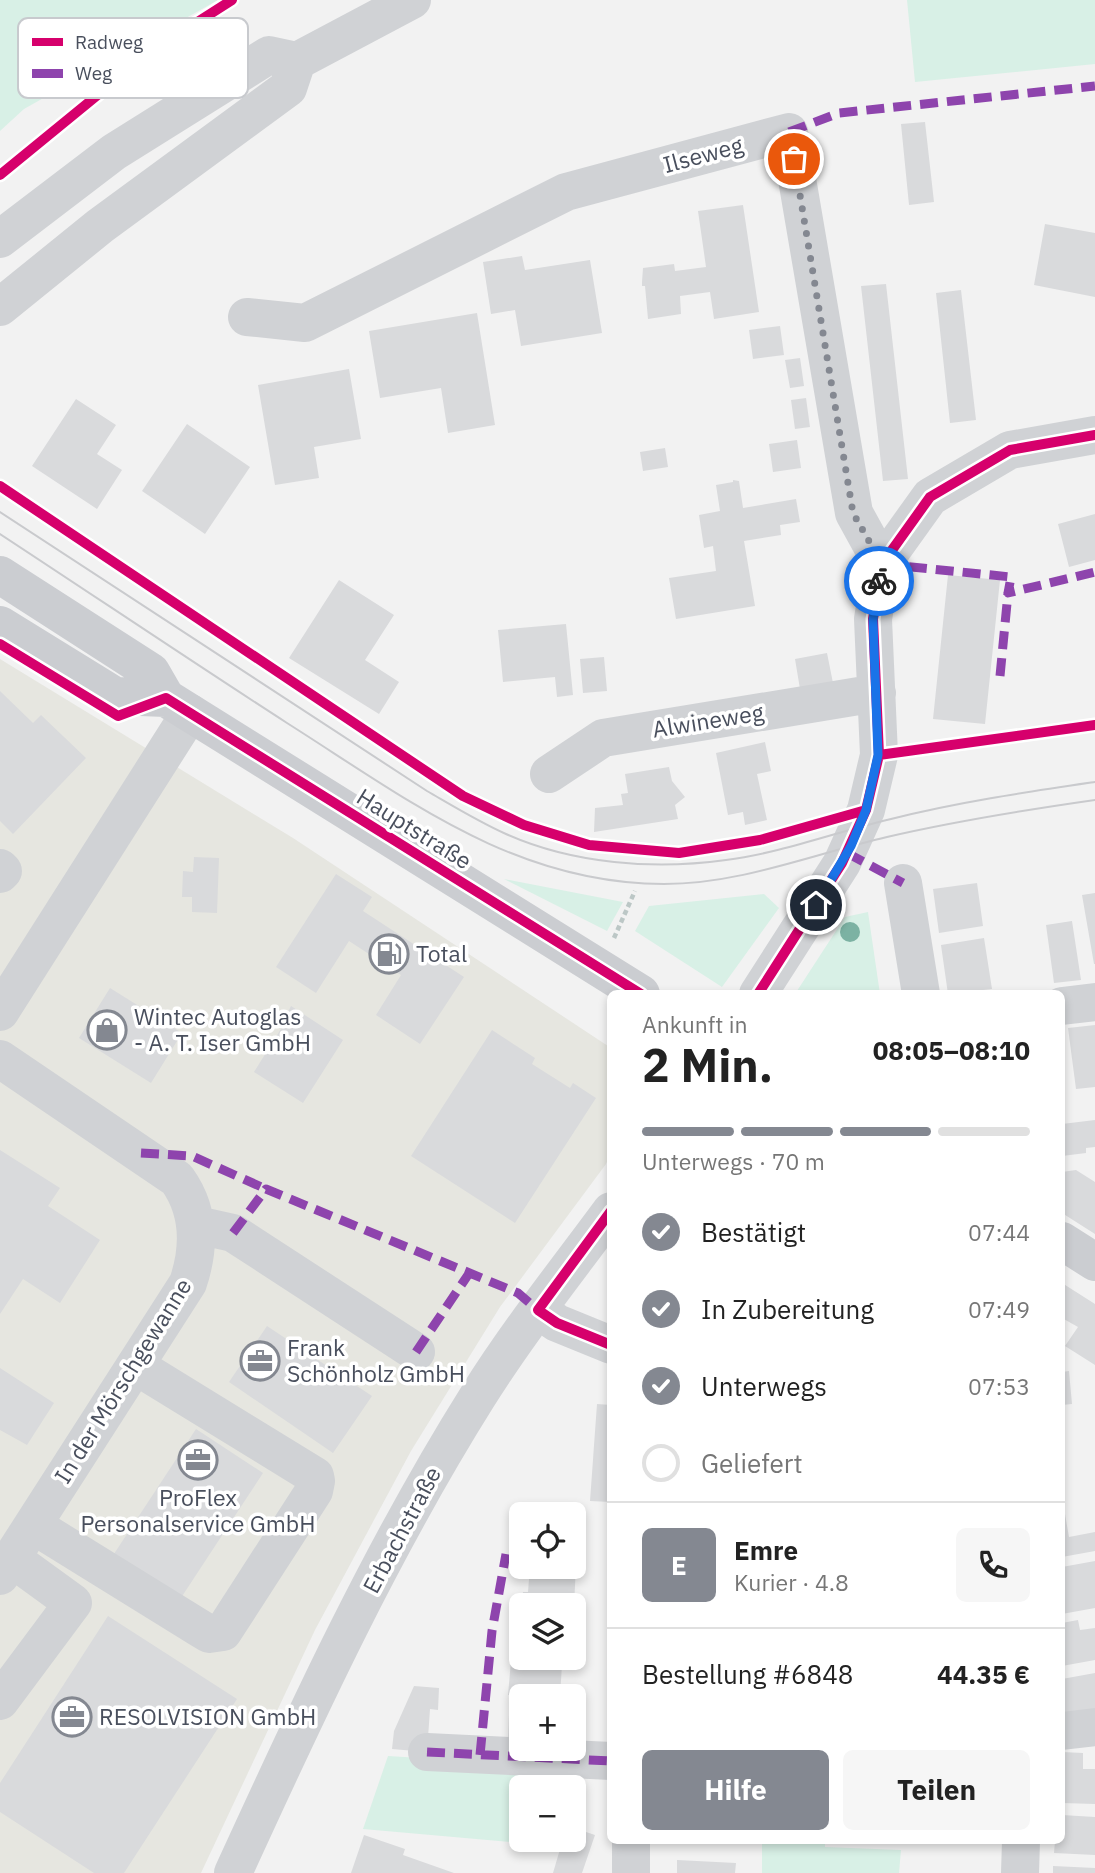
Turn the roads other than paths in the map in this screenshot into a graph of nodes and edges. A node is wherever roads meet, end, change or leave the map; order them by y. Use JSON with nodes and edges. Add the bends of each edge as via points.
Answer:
{"nodes":[{"id":1,"x":412,"y":0,"type":"edge"},
{"id":2,"x":297,"y":61,"type":"junction"},
{"id":3,"x":248,"y":68,"type":"edge"},
{"id":4,"x":200,"y":98,"type":"edge"},
{"id":5,"x":0,"y":239,"type":"edge"},
{"id":6,"x":0,"y":307,"type":"edge"},
{"id":7,"x":247,"y":317,"type":"dead end"},
{"id":8,"x":1095,"y":435,"type":"edge"},
{"id":9,"x":882,"y":564,"type":"junction"},
{"id":10,"x":0,"y":575,"type":"edge"},
{"id":11,"x":0,"y":625,"type":"edge"},
{"id":12,"x":877,"y":693,"type":"junction"},
{"id":13,"x":178,"y":705,"type":"junction"},
{"id":14,"x":549,"y":774,"type":"dead end"},
{"id":15,"x":0,"y":867,"type":"edge"},
{"id":16,"x":0,"y":874,"type":"edge"},
{"id":17,"x":903,"y":883,"type":"dead end"},
{"id":18,"x":620,"y":984,"type":"edge"},
{"id":19,"x":761,"y":990,"type":"edge"},
{"id":20,"x":920,"y":990,"type":"edge"},
{"id":21,"x":1095,"y":1002,"type":"edge"},
{"id":22,"x":1065,"y":1006,"type":"edge"},
{"id":23,"x":0,"y":1012,"type":"edge"},
{"id":24,"x":0,"y":1059,"type":"edge"},
{"id":25,"x":607,"y":1215,"type":"edge"},
{"id":26,"x":197,"y":1225,"type":"junction"},
{"id":27,"x":1065,"y":1243,"type":"edge"},
{"id":28,"x":1095,"y":1262,"type":"edge"},
{"id":29,"x":538,"y":1310,"type":"junction"},
{"id":30,"x":607,"y":1343,"type":"edge"},
{"id":31,"x":416,"y":1352,"type":"dead end"},
{"id":32,"x":136,"y":1366,"type":"junction"},
{"id":33,"x":33,"y":1525,"type":"junction"},
{"id":34,"x":6,"y":1567,"type":"edge"},
{"id":35,"x":0,"y":1701,"type":"edge"},
{"id":36,"x":1095,"y":1727,"type":"edge"},
{"id":37,"x":1065,"y":1731,"type":"edge"},
{"id":38,"x":427,"y":1752,"type":"dead end"},
{"id":39,"x":607,"y":1761,"type":"edge"},
{"id":40,"x":631,"y":1844,"type":"edge"},
{"id":41,"x":1021,"y":1844,"type":"edge"},
{"id":42,"x":233,"y":1873,"type":"edge"},
{"id":43,"x":631,"y":1873,"type":"edge"},
{"id":44,"x":1020,"y":1873,"type":"edge"}],
"edges":[{"from":1,"to":2,"type":"street"},
{"from":2,"to":3,"type":"street","via":[[269,55]]},
{"from":2,"to":6,"type":"street","via":[[288,88],[100,226]]},
{"from":4,"to":5,"type":"street","via":[[114,152]]},
{"from":7,"to":9,"type":"street","name":"Ilseweg","via":[[305,323],[566,192],[789,132],[853,513]]},
{"from":8,"to":9,"type":"street","via":[[1010,450],[930,497]]},
{"from":9,"to":12,"type":"street","via":[[873,620]]},
{"from":10,"to":13,"type":"main road","name":"Hauptstraße","via":[[151,672]]},
{"from":11,"to":13,"type":"main road","name":"Hauptstraße","via":[[115,696]]},
{"from":12,"to":14,"type":"street","name":"Alwineweg","via":[[603,738]]},
{"from":12,"to":19,"type":"street","via":[[878,755],[866,810],[842,863]]},
{"from":13,"to":18,"type":"main road","name":"Hauptstraße"},
{"from":13,"to":23,"type":"street"},
{"from":15,"to":16,"type":"street"},
{"from":17,"to":20,"type":"street"},
{"from":21,"to":22,"type":"street"},
{"from":24,"to":26,"type":"street","name":"In der Mörschgewanne","via":[[177,1179]]},
{"from":25,"to":29,"type":"street","name":"Erbachstraße"},
{"from":26,"to":31,"type":"street","via":[[233,1233]]},
{"from":26,"to":32,"type":"street","name":"In der Mörschgewanne","via":[[188,1283]]},
{"from":27,"to":28,"type":"main road"},
{"from":29,"to":30,"type":"street"},
{"from":29,"to":42,"type":"street","name":"Erbachstraße","via":[[478,1395],[426,1485],[337,1654]]},
{"from":32,"to":33,"type":"street","name":"In der Mörschgewanne"},
{"from":32,"to":33,"type":"street","via":[[315,1476],[314,1491],[223,1632],[209,1634]]},
{"from":33,"to":34,"type":"street","name":"In der Mörschgewanne"},
{"from":34,"to":35,"type":"street","via":[[73,1603]]},
{"from":36,"to":37,"type":"street"},
{"from":38,"to":39,"type":"street"},
{"from":40,"to":43,"type":"street"},
{"from":41,"to":44,"type":"street"}]}
